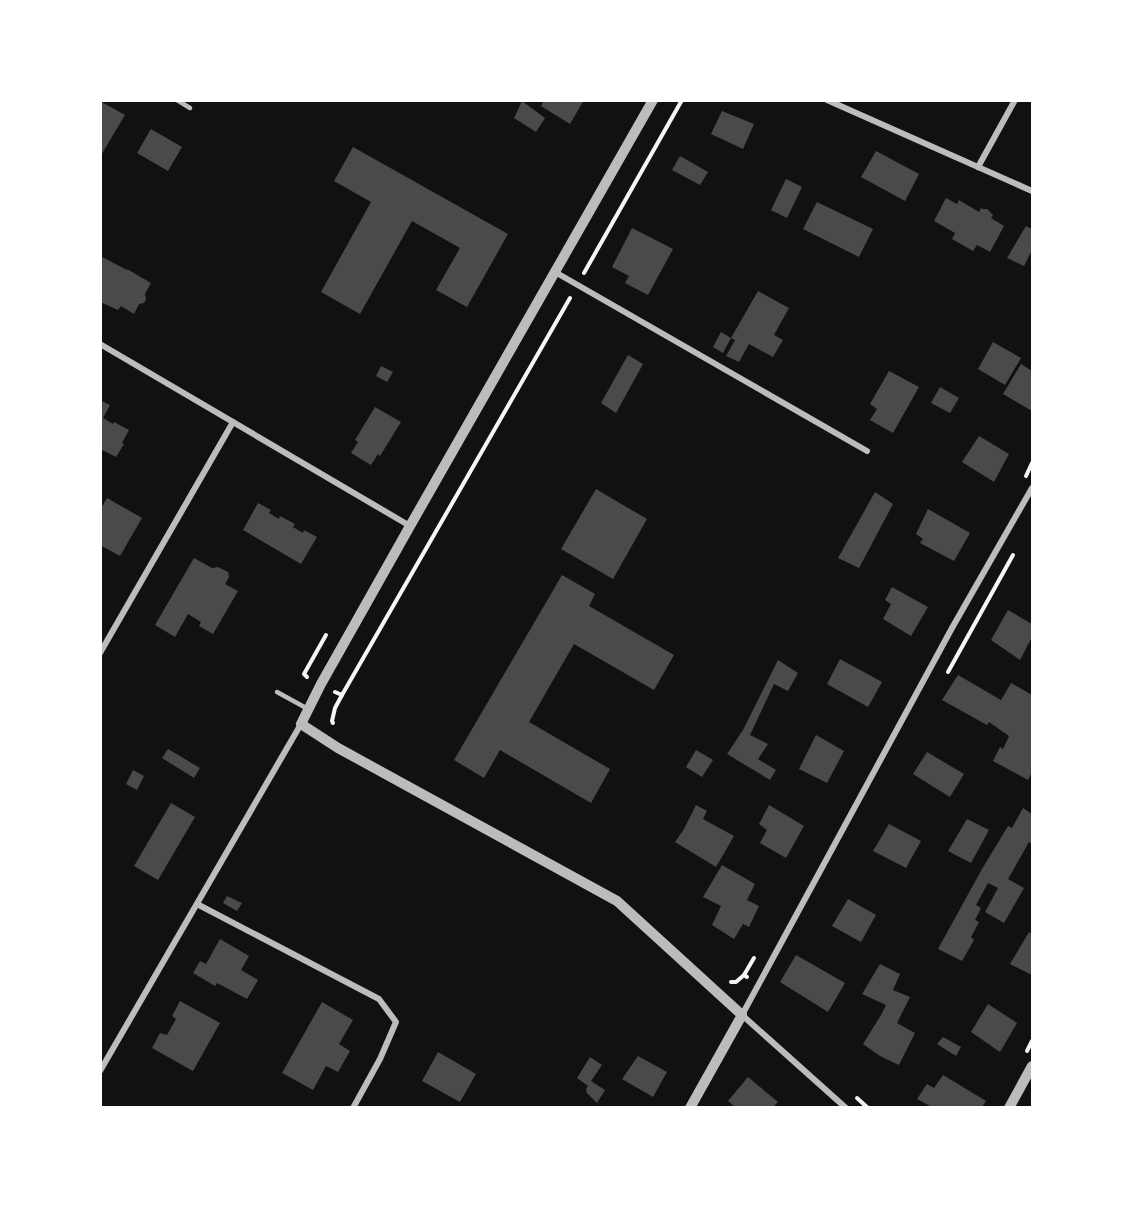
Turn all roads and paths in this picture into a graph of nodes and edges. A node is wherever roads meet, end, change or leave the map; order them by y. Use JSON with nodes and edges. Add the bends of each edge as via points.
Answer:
{"nodes":[{"id":1,"x":177,"y":100,"type":"edge"},
{"id":2,"x":653,"y":100,"type":"edge"},
{"id":3,"x":827,"y":100,"type":"edge"},
{"id":4,"x":1015,"y":100,"type":"edge"},
{"id":5,"x":190,"y":108,"type":"dead end"},
{"id":6,"x":978,"y":167,"type":"junction"},
{"id":7,"x":1032,"y":191,"type":"edge"},
{"id":8,"x":555,"y":272,"type":"junction"},
{"id":9,"x":100,"y":344,"type":"edge"},
{"id":10,"x":233,"y":422,"type":"junction"},
{"id":11,"x":867,"y":451,"type":"dead end"},
{"id":12,"x":1032,"y":488,"type":"edge"},
{"id":13,"x":410,"y":526,"type":"junction"},
{"id":14,"x":100,"y":653,"type":"edge"},
{"id":15,"x":277,"y":692,"type":"dead end"},
{"id":16,"x":308,"y":709,"type":"junction"},
{"id":17,"x":301,"y":724,"type":"junction"},
{"id":18,"x":197,"y":904,"type":"junction"},
{"id":19,"x":742,"y":1015,"type":"junction"},
{"id":20,"x":1032,"y":1066,"type":"edge"},
{"id":21,"x":100,"y":1071,"type":"edge"},
{"id":22,"x":353,"y":1107,"type":"edge"},
{"id":23,"x":690,"y":1107,"type":"edge"},
{"id":24,"x":846,"y":1107,"type":"edge"},
{"id":25,"x":1009,"y":1107,"type":"edge"}],
"edges":[{"from":1,"to":5,"type":"lane"},
{"from":2,"to":8,"type":"street"},
{"from":3,"to":6,"type":"street"},
{"from":4,"to":6,"type":"street"},
{"from":6,"to":7,"type":"street"},
{"from":8,"to":11,"type":"street"},
{"from":8,"to":13,"type":"street"},
{"from":9,"to":10,"type":"street"},
{"from":10,"to":13,"type":"street"},
{"from":10,"to":14,"type":"street"},
{"from":12,"to":19,"type":"street"},
{"from":13,"to":16,"type":"street"},
{"from":15,"to":16,"type":"lane"},
{"from":16,"to":17,"type":"street"},
{"from":17,"to":18,"type":"street"},
{"from":17,"to":19,"type":"street","via":[[616,901]]},
{"from":18,"to":21,"type":"street"},
{"from":18,"to":22,"type":"street","via":[[379,999],[396,1022],[381,1059]]},
{"from":19,"to":23,"type":"street"},
{"from":19,"to":24,"type":"street"},
{"from":20,"to":25,"type":"street"}]}
